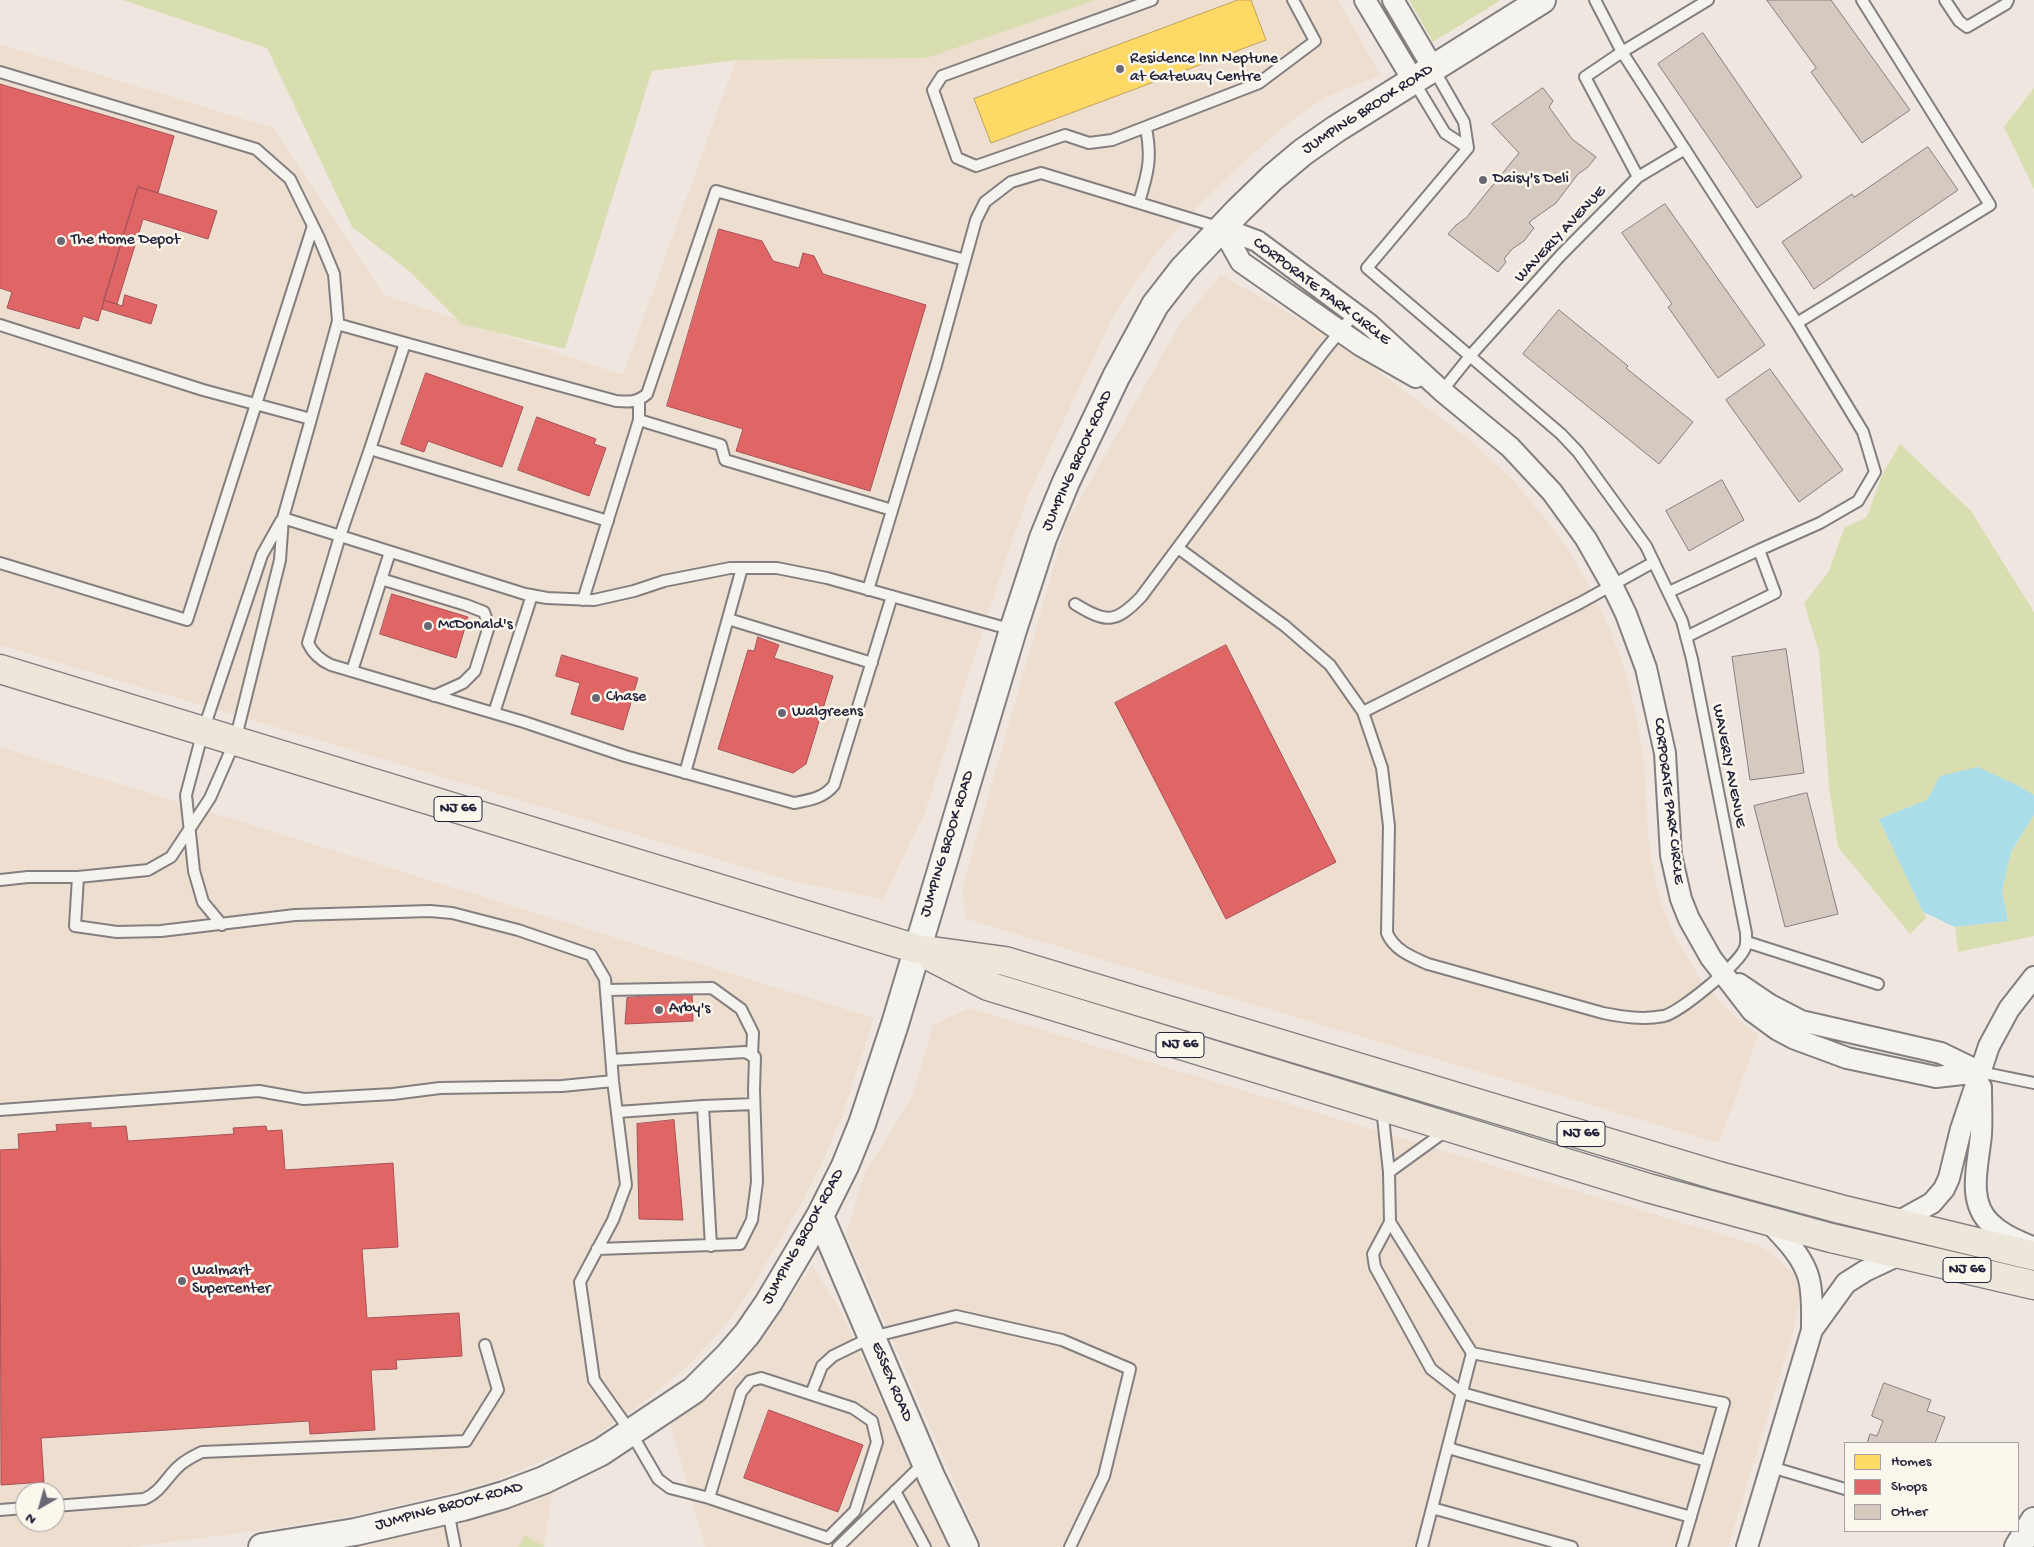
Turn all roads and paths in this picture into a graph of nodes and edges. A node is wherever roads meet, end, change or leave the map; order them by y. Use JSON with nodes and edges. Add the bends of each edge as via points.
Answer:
{"nodes":[{"id":1,"x":1152,"y":0,"type":"edge"},
{"id":2,"x":1293,"y":0,"type":"edge"},
{"id":3,"x":1365,"y":0,"type":"edge"},
{"id":4,"x":1393,"y":0,"type":"edge"},
{"id":5,"x":1542,"y":0,"type":"edge"},
{"id":6,"x":1595,"y":0,"type":"edge"},
{"id":7,"x":1708,"y":0,"type":"edge"},
{"id":8,"x":1862,"y":0,"type":"edge"},
{"id":9,"x":1944,"y":0,"type":"edge"},
{"id":10,"x":2008,"y":0,"type":"edge"},
{"id":11,"x":1622,"y":52,"type":"junction"},
{"id":12,"x":0,"y":72,"type":"edge"},
{"id":13,"x":1423,"y":74,"type":"junction"},
{"id":14,"x":1146,"y":128,"type":"junction"},
{"id":15,"x":1468,"y":148,"type":"junction"},
{"id":16,"x":1685,"y":150,"type":"junction"},
{"id":17,"x":1638,"y":177,"type":"junction"},
{"id":18,"x":1140,"y":202,"type":"junction"},
{"id":19,"x":313,"y":226,"type":"junction"},
{"id":20,"x":1222,"y":228,"type":"junction"},
{"id":21,"x":965,"y":260,"type":"junction"},
{"id":22,"x":1355,"y":313,"type":"junction"},
{"id":23,"x":1797,"y":323,"type":"junction"},
{"id":24,"x":337,"y":324,"type":"junction"},
{"id":25,"x":0,"y":325,"type":"edge"},
{"id":26,"x":1340,"y":331,"type":"junction"},
{"id":27,"x":405,"y":343,"type":"junction"},
{"id":28,"x":1470,"y":356,"type":"junction"},
{"id":29,"x":1442,"y":391,"type":"junction"},
{"id":30,"x":640,"y":400,"type":"junction"},
{"id":31,"x":256,"y":405,"type":"junction"},
{"id":32,"x":311,"y":420,"type":"junction"},
{"id":33,"x":638,"y":420,"type":"junction"},
{"id":34,"x":370,"y":450,"type":"junction"},
{"id":35,"x":892,"y":510,"type":"junction"},
{"id":36,"x":283,"y":518,"type":"junction"},
{"id":37,"x":608,"y":521,"type":"junction"},
{"id":38,"x":340,"y":536,"type":"junction"},
{"id":39,"x":1178,"y":548,"type":"junction"},
{"id":40,"x":1759,"y":550,"type":"junction"},
{"id":41,"x":390,"y":552,"type":"junction"},
{"id":42,"x":1654,"y":562,"type":"junction"},
{"id":43,"x":0,"y":563,"type":"edge"},
{"id":44,"x":742,"y":568,"type":"junction"},
{"id":45,"x":381,"y":579,"type":"junction"},
{"id":46,"x":1612,"y":585,"type":"junction"},
{"id":47,"x":868,"y":590,"type":"junction"},
{"id":48,"x":1669,"y":592,"type":"junction"},
{"id":49,"x":532,"y":595,"type":"junction"},
{"id":50,"x":892,"y":596,"type":"junction"},
{"id":51,"x":583,"y":600,"type":"junction"},
{"id":52,"x":1075,"y":604,"type":"dead end"},
{"id":53,"x":728,"y":619,"type":"junction"},
{"id":54,"x":1013,"y":630,"type":"junction"},
{"id":55,"x":1686,"y":636,"type":"junction"},
{"id":56,"x":872,"y":663,"type":"junction"},
{"id":57,"x":0,"y":669,"type":"edge"},
{"id":58,"x":352,"y":672,"type":"junction"},
{"id":59,"x":434,"y":696,"type":"junction"},
{"id":60,"x":1363,"y":712,"type":"junction"},
{"id":61,"x":494,"y":713,"type":"junction"},
{"id":62,"x":203,"y":731,"type":"junction"},
{"id":63,"x":235,"y":741,"type":"junction"},
{"id":64,"x":685,"y":773,"type":"junction"},
{"id":65,"x":190,"y":826,"type":"junction"},
{"id":66,"x":78,"y":877,"type":"junction"},
{"id":67,"x":0,"y":880,"type":"edge"},
{"id":68,"x":222,"y":925,"type":"junction"},
{"id":69,"x":1747,"y":942,"type":"junction"},
{"id":70,"x":917,"y":949,"type":"junction"},
{"id":71,"x":1723,"y":973,"type":"junction"},
{"id":72,"x":2034,"y":977,"type":"edge"},
{"id":73,"x":1878,"y":984,"type":"dead end"},
{"id":74,"x":606,"y":990,"type":"junction"},
{"id":75,"x":752,"y":1056,"type":"junction"},
{"id":76,"x":612,"y":1060,"type":"junction"},
{"id":77,"x":1980,"y":1072,"type":"junction"},
{"id":78,"x":613,"y":1081,"type":"junction"},
{"id":79,"x":2034,"y":1083,"type":"edge"},
{"id":80,"x":754,"y":1104,"type":"junction"},
{"id":81,"x":703,"y":1106,"type":"junction"},
{"id":82,"x":1382,"y":1107,"type":"junction"},
{"id":83,"x":0,"y":1110,"type":"edge"},
{"id":84,"x":617,"y":1112,"type":"junction"},
{"id":85,"x":1450,"y":1128,"type":"junction"},
{"id":86,"x":1389,"y":1172,"type":"junction"},
{"id":87,"x":820,"y":1216,"type":"junction"},
{"id":88,"x":1768,"y":1221,"type":"junction"},
{"id":89,"x":1390,"y":1222,"type":"junction"},
{"id":90,"x":1896,"y":1223,"type":"junction"},
{"id":91,"x":711,"y":1246,"type":"junction"},
{"id":92,"x":2034,"y":1248,"type":"edge"},
{"id":93,"x":597,"y":1249,"type":"junction"},
{"id":94,"x":1899,"y":1255,"type":"junction"},
{"id":95,"x":2034,"y":1256,"type":"edge"},
{"id":96,"x":2034,"y":1285,"type":"edge"},
{"id":97,"x":1812,"y":1330,"type":"junction"},
{"id":98,"x":872,"y":1337,"type":"junction"},
{"id":99,"x":485,"y":1345,"type":"dead end"},
{"id":100,"x":1472,"y":1353,"type":"junction"},
{"id":101,"x":1462,"y":1393,"type":"junction"},
{"id":102,"x":811,"y":1394,"type":"junction"},
{"id":103,"x":630,"y":1431,"type":"junction"},
{"id":104,"x":1448,"y":1448,"type":"junction"},
{"id":105,"x":925,"y":1461,"type":"junction"},
{"id":106,"x":1707,"y":1461,"type":"junction"},
{"id":107,"x":1771,"y":1467,"type":"junction"},
{"id":108,"x":1844,"y":1489,"type":"edge"},
{"id":109,"x":895,"y":1491,"type":"junction"},
{"id":110,"x":709,"y":1498,"type":"junction"},
{"id":111,"x":65,"y":1505,"type":"edge"},
{"id":112,"x":1432,"y":1508,"type":"junction"},
{"id":113,"x":15,"y":1509,"type":"edge"},
{"id":114,"x":0,"y":1510,"type":"edge"},
{"id":115,"x":448,"y":1510,"type":"junction"},
{"id":116,"x":1691,"y":1517,"type":"junction"},
{"id":117,"x":2034,"y":1522,"type":"edge"},
{"id":118,"x":262,"y":1547,"type":"edge"},
{"id":119,"x":455,"y":1547,"type":"edge"},
{"id":120,"x":838,"y":1547,"type":"edge"},
{"id":121,"x":926,"y":1547,"type":"edge"},
{"id":122,"x":965,"y":1547,"type":"edge"},
{"id":123,"x":1070,"y":1547,"type":"edge"},
{"id":124,"x":1422,"y":1547,"type":"edge"},
{"id":125,"x":1572,"y":1547,"type":"edge"},
{"id":126,"x":1682,"y":1547,"type":"edge"},
{"id":127,"x":1746,"y":1547,"type":"edge"},
{"id":128,"x":2018,"y":1547,"type":"edge"}],
"edges":[{"from":1,"to":14,"type":"lane","via":[[942,76],[933,90],[957,158],[976,166],[1065,135],[1090,143],[1112,140]]},
{"from":2,"to":14,"type":"lane","via":[[1315,41],[1260,83]]},
{"from":3,"to":13,"type":"street"},
{"from":4,"to":13,"type":"street"},
{"from":5,"to":13,"type":"street","name":"JUMPING BROOK ROAD"},
{"from":6,"to":11,"type":"lane"},
{"from":7,"to":11,"type":"lane"},
{"from":8,"to":23,"type":"lane","via":[[1990,205]]},
{"from":9,"to":10,"type":"lane","via":[[1966,27]]},
{"from":11,"to":16,"type":"lane"},
{"from":11,"to":17,"type":"lane","via":[[1585,77]]},
{"from":12,"to":19,"type":"lane","via":[[256,150],[290,179]]},
{"from":13,"to":15,"type":"lane","via":[[1464,122]]},
{"from":13,"to":15,"type":"lane","via":[[1445,132]]},
{"from":13,"to":20,"type":"street","name":"JUMPING BROOK ROAD","via":[[1303,152]]},
{"from":14,"to":18,"type":"lane","via":[[1150,150],[1148,174]]},
{"from":15,"to":28,"type":"lane","name":"WAVERLY AVENUE","via":[[1367,268]]},
{"from":16,"to":17,"type":"lane","name":"WAVERLY AVENUE"},
{"from":16,"to":23,"type":"lane"},
{"from":17,"to":28,"type":"lane","name":"WAVERLY AVENUE","via":[[1560,256]]},
{"from":18,"to":20,"type":"lane"},
{"from":18,"to":21,"type":"lane","via":[[1041,173],[1011,182],[985,202],[976,220]]},
{"from":19,"to":24,"type":"lane","via":[[334,274]]},
{"from":19,"to":31,"type":"lane"},
{"from":20,"to":22,"type":"street","name":"CORPORATE PARK CIRCLE","via":[[1257,241]]},
{"from":20,"to":26,"type":"street","name":"CORPORATE PARK CIRCLE","via":[[1241,262]]},
{"from":20,"to":54,"type":"street","name":"JUMPING BROOK ROAD","via":[[1168,286],[1129,350],[1054,510]]},
{"from":21,"to":30,"type":"lane","via":[[716,191],[647,394]]},
{"from":21,"to":35,"type":"lane"},
{"from":22,"to":26,"type":"lane"},
{"from":22,"to":29,"type":"street","name":"CORPORATE PARK CIRCLE"},
{"from":23,"to":40,"type":"lane","via":[[1864,432],[1875,472],[1858,501],[1820,523]]},
{"from":24,"to":27,"type":"lane"},
{"from":24,"to":32,"type":"lane"},
{"from":25,"to":31,"type":"lane"},
{"from":26,"to":29,"type":"street","name":"CORPORATE PARK CIRCLE"},
{"from":26,"to":39,"type":"lane"},
{"from":27,"to":30,"type":"lane","via":[[616,401]]},
{"from":27,"to":34,"type":"lane"},
{"from":28,"to":29,"type":"lane","name":"WAVERLY AVENUE"},
{"from":28,"to":42,"type":"lane","name":"WAVERLY AVENUE","via":[[1578,452]]},
{"from":29,"to":46,"type":"street","name":"CORPORATE PARK CIRCLE","via":[[1510,447],[1552,492],[1586,539]]},
{"from":30,"to":33,"type":"lane"},
{"from":31,"to":32,"type":"lane"},
{"from":31,"to":43,"type":"lane","via":[[187,620]]},
{"from":32,"to":36,"type":"lane"},
{"from":33,"to":35,"type":"lane","via":[[721,445],[725,460]]},
{"from":33,"to":37,"type":"lane"},
{"from":34,"to":37,"type":"lane"},
{"from":34,"to":38,"type":"lane"},
{"from":35,"to":47,"type":"lane"},
{"from":36,"to":38,"type":"lane"},
{"from":36,"to":62,"type":"lane","via":[[262,555]]},
{"from":36,"to":63,"type":"lane","via":[[280,560]]},
{"from":37,"to":51,"type":"lane"},
{"from":38,"to":41,"type":"lane"},
{"from":38,"to":58,"type":"lane","via":[[308,642],[312,652],[323,662]]},
{"from":39,"to":52,"type":"lane","via":[[1141,597],[1120,616],[1097,617]]},
{"from":39,"to":60,"type":"lane","via":[[1285,626],[1330,665]]},
{"from":40,"to":48,"type":"lane"},
{"from":40,"to":55,"type":"lane","via":[[1775,593]]},
{"from":41,"to":45,"type":"lane"},
{"from":41,"to":49,"type":"lane"},
{"from":42,"to":46,"type":"lane"},
{"from":42,"to":48,"type":"lane","name":"WAVERLY AVENUE"},
{"from":44,"to":47,"type":"lane","via":[[777,568]]},
{"from":44,"to":51,"type":"lane","via":[[702,573],[634,591]]},
{"from":44,"to":53,"type":"lane"},
{"from":45,"to":58,"type":"lane"},
{"from":45,"to":59,"type":"lane","via":[[484,612],[489,626],[475,671],[463,683]]},
{"from":46,"to":60,"type":"lane"},
{"from":46,"to":71,"type":"street","name":"CORPORATE PARK CIRCLE","via":[[1646,668],[1660,725],[1668,779],[1671,855],[1681,899],[1700,939]]},
{"from":47,"to":50,"type":"lane"},
{"from":48,"to":55,"type":"lane","name":"WAVERLY AVENUE"},
{"from":49,"to":51,"type":"lane"},
{"from":49,"to":61,"type":"lane"},
{"from":50,"to":54,"type":"lane"},
{"from":50,"to":56,"type":"lane"},
{"from":53,"to":56,"type":"lane"},
{"from":53,"to":64,"type":"lane"},
{"from":54,"to":70,"type":"street","name":"JUMPING BROOK ROAD"},
{"from":55,"to":69,"type":"lane","name":"WAVERLY AVENUE"},
{"from":56,"to":64,"type":"lane","via":[[834,785],[826,794],[794,803]]},
{"from":57,"to":62,"type":"highway","number":"NJ 66"},
{"from":58,"to":59,"type":"lane"},
{"from":59,"to":61,"type":"lane"},
{"from":60,"to":71,"type":"lane","via":[[1382,768],[1389,826],[1387,933],[1390,940],[1408,955],[1443,968],[1625,1018],[1666,1015],[1707,989]]},
{"from":61,"to":64,"type":"lane"},
{"from":62,"to":63,"type":"highway","number":"NJ 66"},
{"from":62,"to":65,"type":"lane","via":[[186,795]]},
{"from":63,"to":65,"type":"lane","via":[[210,798]]},
{"from":63,"to":70,"type":"highway","number":"NJ 66"},
{"from":65,"to":66,"type":"lane","via":[[171,857],[148,870]]},
{"from":65,"to":68,"type":"lane","via":[[194,871],[203,902]]},
{"from":66,"to":67,"type":"lane"},
{"from":66,"to":68,"type":"lane","via":[[76,926],[117,932]]},
{"from":68,"to":74,"type":"lane","via":[[295,914],[452,913],[518,930],[591,955],[605,979]]},
{"from":69,"to":71,"type":"lane","via":[[1742,954]]},
{"from":69,"to":73,"type":"lane"},
{"from":70,"to":82,"type":"highway","number":"NJ 66","via":[[988,986]]},
{"from":70,"to":87,"type":"street","name":"JUMPING BROOK ROAD","via":[[862,1124]]},
{"from":70,"to":90,"type":"highway","number":"NJ 66","via":[[1005,961],[1691,1168]]},
{"from":71,"to":77,"type":"street","name":"CORPORATE PARK CIRCLE","via":[[1770,1005],[1801,1021],[1941,1054]]},
{"from":72,"to":77,"type":"street","via":[[2001,1021],[1988,1046]]},
{"from":74,"to":75,"type":"lane","via":[[712,988],[741,1010],[753,1032]]},
{"from":74,"to":76,"type":"lane"},
{"from":75,"to":76,"type":"lane","via":[[746,1052]]},
{"from":75,"to":80,"type":"lane","via":[[755,1057]]},
{"from":76,"to":78,"type":"lane"},
{"from":77,"to":79,"type":"lane"},
{"from":77,"to":90,"type":"street","via":[[1944,1189],[1932,1203]]},
{"from":77,"to":92,"type":"street","via":[[1981,1134],[1976,1179],[1979,1205],[1989,1222],[1999,1230]]},
{"from":78,"to":83,"type":"lane","via":[[562,1086],[440,1088],[304,1099],[260,1091]]},
{"from":78,"to":84,"type":"lane"},
{"from":80,"to":81,"type":"lane"},
{"from":80,"to":91,"type":"lane","via":[[757,1182],[752,1220],[740,1244]]},
{"from":81,"to":84,"type":"lane"},
{"from":81,"to":91,"type":"lane"},
{"from":82,"to":85,"type":"highway","number":"NJ 66"},
{"from":82,"to":86,"type":"lane"},
{"from":84,"to":93,"type":"lane","via":[[626,1185],[613,1220]]},
{"from":85,"to":86,"type":"lane"},
{"from":85,"to":88,"type":"highway","number":"NJ 66"},
{"from":86,"to":89,"type":"lane"},
{"from":87,"to":98,"type":"street","name":"ESSEX ROAD"},
{"from":87,"to":103,"type":"street","name":"JUMPING BROOK ROAD","via":[[769,1302],[728,1356],[694,1390]]},
{"from":88,"to":94,"type":"highway","number":"NJ 66"},
{"from":88,"to":97,"type":"street","via":[[1805,1268],[1811,1291]]},
{"from":89,"to":100,"type":"lane"},
{"from":89,"to":101,"type":"lane","via":[[1372,1254],[1375,1267],[1431,1369]]},
{"from":90,"to":95,"type":"highway","number":"NJ 66"},
{"from":91,"to":93,"type":"lane"},
{"from":93,"to":103,"type":"lane","via":[[580,1282],[594,1380]]},
{"from":94,"to":96,"type":"highway","number":"NJ 66"},
{"from":94,"to":97,"type":"street","via":[[1846,1283]]},
{"from":97,"to":107,"type":"street"},
{"from":98,"to":102,"type":"lane","via":[[832,1356],[822,1366]]},
{"from":98,"to":105,"type":"street","name":"ESSEX ROAD"},
{"from":98,"to":123,"type":"lane","via":[[956,1316],[1062,1340],[1130,1369],[1104,1476]]},
{"from":99,"to":111,"type":"lane","via":[[498,1390],[466,1442],[202,1452],[180,1464],[152,1496]]},
{"from":100,"to":101,"type":"lane"},
{"from":100,"to":106,"type":"lane","via":[[1724,1403]]},
{"from":101,"to":104,"type":"lane"},
{"from":101,"to":106,"type":"lane"},
{"from":102,"to":110,"type":"lane","via":[[761,1378],[750,1381],[741,1392]]},
{"from":102,"to":110,"type":"lane","via":[[853,1408],[872,1421],[877,1442],[855,1511],[828,1538]]},
{"from":103,"to":110,"type":"lane","via":[[658,1479],[670,1488]]},
{"from":103,"to":115,"type":"street","name":"JUMPING BROOK ROAD","via":[[601,1452],[544,1480]]},
{"from":104,"to":112,"type":"lane"},
{"from":104,"to":116,"type":"lane"},
{"from":105,"to":109,"type":"lane"},
{"from":105,"to":122,"type":"street","name":"ESSEX ROAD"},
{"from":106,"to":116,"type":"lane"},
{"from":107,"to":108,"type":"lane"},
{"from":107,"to":127,"type":"street"},
{"from":109,"to":120,"type":"lane"},
{"from":109,"to":121,"type":"lane"},
{"from":112,"to":124,"type":"lane"},
{"from":112,"to":125,"type":"lane"},
{"from":113,"to":114,"type":"lane"},
{"from":115,"to":118,"type":"street","name":"JUMPING BROOK ROAD","via":[[355,1532]]},
{"from":115,"to":119,"type":"lane"},
{"from":116,"to":126,"type":"lane"},
{"from":117,"to":128,"type":"street"}]}
